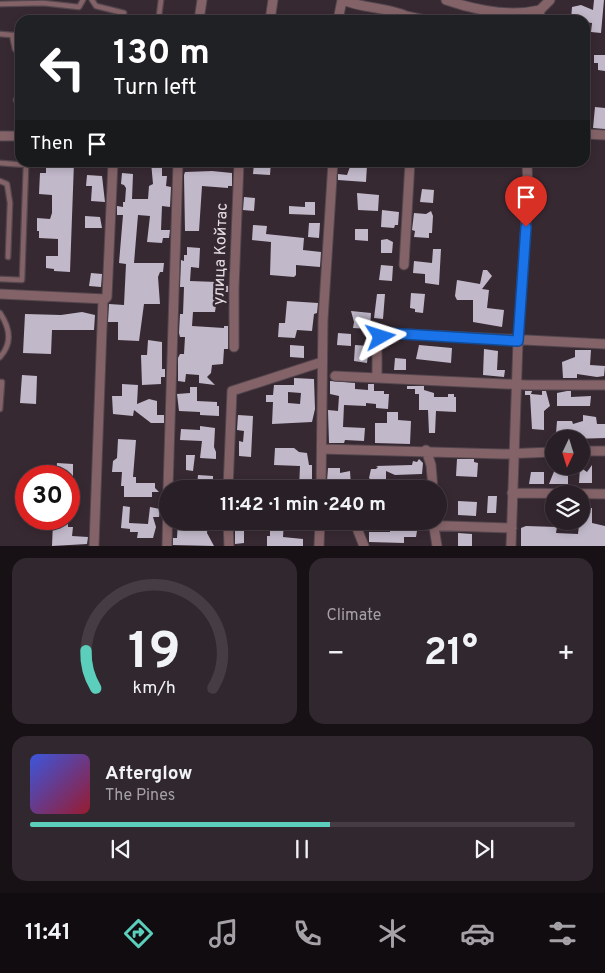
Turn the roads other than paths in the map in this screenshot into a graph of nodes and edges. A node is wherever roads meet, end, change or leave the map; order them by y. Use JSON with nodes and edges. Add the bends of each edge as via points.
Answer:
{"nodes":[{"id":1,"x":83,"y":0,"type":"edge"},
{"id":2,"x":92,"y":0,"type":"edge"},
{"id":3,"x":160,"y":0,"type":"edge"},
{"id":4,"x":202,"y":0,"type":"edge"},
{"id":5,"x":273,"y":0,"type":"edge"},
{"id":6,"x":342,"y":0,"type":"edge"},
{"id":7,"x":446,"y":0,"type":"edge"},
{"id":8,"x":550,"y":0,"type":"edge"},
{"id":9,"x":0,"y":4,"type":"edge"},
{"id":10,"x":484,"y":9,"type":"junction"},
{"id":11,"x":540,"y":10,"type":"junction"},
{"id":12,"x":124,"y":15,"type":"edge"},
{"id":13,"x":159,"y":15,"type":"edge"},
{"id":14,"x":200,"y":15,"type":"edge"},
{"id":15,"x":271,"y":15,"type":"edge"},
{"id":16,"x":339,"y":15,"type":"edge"},
{"id":17,"x":402,"y":15,"type":"edge"},
{"id":18,"x":485,"y":15,"type":"edge"},
{"id":19,"x":540,"y":15,"type":"edge"},
{"id":20,"x":0,"y":34,"type":"edge"},
{"id":21,"x":12,"y":35,"type":"joint"},
{"id":22,"x":15,"y":49,"type":"edge"},
{"id":23,"x":590,"y":134,"type":"edge"},
{"id":24,"x":605,"y":135,"type":"edge"},
{"id":25,"x":0,"y":136,"type":"edge"},
{"id":26,"x":15,"y":136,"type":"edge"},
{"id":27,"x":0,"y":163,"type":"edge"},
{"id":28,"x":15,"y":164,"type":"edge"},
{"id":29,"x":26,"y":167,"type":"edge"},
{"id":30,"x":113,"y":167,"type":"edge"},
{"id":31,"x":178,"y":167,"type":"edge"},
{"id":32,"x":239,"y":167,"type":"edge"},
{"id":33,"x":333,"y":167,"type":"edge"},
{"id":34,"x":410,"y":167,"type":"edge"},
{"id":35,"x":527,"y":167,"type":"edge"},
{"id":36,"x":0,"y":181,"type":"edge"},
{"id":37,"x":8,"y":257,"type":"dead end"},
{"id":38,"x":404,"y":265,"type":"dead end"},
{"id":39,"x":0,"y":279,"type":"edge"},
{"id":40,"x":0,"y":294,"type":"edge"},
{"id":41,"x":103,"y":300,"type":"junction"},
{"id":42,"x":0,"y":313,"type":"edge"},
{"id":43,"x":518,"y":341,"type":"junction"},
{"id":44,"x":605,"y":344,"type":"edge"},
{"id":45,"x":234,"y":347,"type":"dead end"},
{"id":46,"x":0,"y":357,"type":"edge"},
{"id":47,"x":322,"y":362,"type":"junction"},
{"id":48,"x":336,"y":376,"type":"dead end"},
{"id":49,"x":377,"y":376,"type":"junction"},
{"id":50,"x":0,"y":382,"type":"edge"},
{"id":51,"x":517,"y":383,"type":"junction"},
{"id":52,"x":605,"y":385,"type":"edge"},
{"id":53,"x":0,"y":409,"type":"edge"},
{"id":54,"x":322,"y":449,"type":"junction"},
{"id":55,"x":426,"y":450,"type":"junction"},
{"id":56,"x":590,"y":451,"type":"edge"},
{"id":57,"x":605,"y":451,"type":"edge"},
{"id":58,"x":513,"y":452,"type":"junction"},
{"id":59,"x":545,"y":452,"type":"edge"},
{"id":60,"x":168,"y":480,"type":"edge"},
{"id":61,"x":228,"y":480,"type":"edge"},
{"id":62,"x":320,"y":480,"type":"edge"},
{"id":63,"x":432,"y":480,"type":"edge"},
{"id":64,"x":512,"y":493,"type":"junction"},
{"id":65,"x":605,"y":494,"type":"edge"},
{"id":66,"x":447,"y":525,"type":"edge"},
{"id":67,"x":512,"y":528,"type":"junction"},
{"id":68,"x":167,"y":530,"type":"edge"},
{"id":69,"x":228,"y":530,"type":"edge"},
{"id":70,"x":322,"y":530,"type":"edge"},
{"id":71,"x":358,"y":530,"type":"edge"},
{"id":72,"x":434,"y":530,"type":"edge"},
{"id":73,"x":94,"y":546,"type":"edge"},
{"id":74,"x":166,"y":546,"type":"edge"},
{"id":75,"x":229,"y":546,"type":"edge"},
{"id":76,"x":319,"y":546,"type":"edge"},
{"id":77,"x":364,"y":546,"type":"edge"},
{"id":78,"x":437,"y":546,"type":"edge"},
{"id":79,"x":511,"y":546,"type":"edge"}],
"edges":[{"from":1,"to":9,"type":"lane","via":[[79,7],[43,3]]},
{"from":2,"to":12,"type":"lane","via":[[96,6]]},
{"from":3,"to":13,"type":"lane"},
{"from":4,"to":14,"type":"street"},
{"from":5,"to":15,"type":"street"},
{"from":6,"to":16,"type":"street"},
{"from":6,"to":17,"type":"street"},
{"from":7,"to":10,"type":"street"},
{"from":8,"to":11,"type":"street"},
{"from":10,"to":11,"type":"street","via":[[521,14]]},
{"from":10,"to":18,"type":"lane"},
{"from":11,"to":19,"type":"street"},
{"from":20,"to":21,"type":"lane"},
{"from":21,"to":22,"type":"lane"},
{"from":23,"to":24,"type":"street"},
{"from":25,"to":26,"type":"street"},
{"from":27,"to":28,"type":"lane"},
{"from":29,"to":39,"type":"lane","via":[[22,280]]},
{"from":30,"to":41,"type":"street","via":[[107,297]]},
{"from":31,"to":60,"type":"street"},
{"from":32,"to":45,"type":"street","name":"улица Койтас"},
{"from":33,"to":47,"type":"street"},
{"from":34,"to":38,"type":"street"},
{"from":35,"to":43,"type":"street","via":[[527,222]]},
{"from":36,"to":37,"type":"lane","via":[[7,184],[10,203]]},
{"from":40,"to":41,"type":"street"},
{"from":41,"to":73,"type":"street"},
{"from":42,"to":46,"type":"lane","via":[[9,336],[9,344]]},
{"from":43,"to":44,"type":"street"},
{"from":43,"to":49,"type":"street","via":[[386,333],[378,346]]},
{"from":43,"to":51,"type":"street"},
{"from":47,"to":54,"type":"street"},
{"from":47,"to":61,"type":"street","via":[[236,389],[230,394]]},
{"from":48,"to":49,"type":"street"},
{"from":49,"to":51,"type":"street"},
{"from":50,"to":53,"type":"lane"},
{"from":51,"to":52,"type":"street"},
{"from":51,"to":58,"type":"street"},
{"from":54,"to":55,"type":"street"},
{"from":54,"to":62,"type":"street"},
{"from":55,"to":58,"type":"street"},
{"from":55,"to":63,"type":"street"},
{"from":56,"to":57,"type":"street"},
{"from":58,"to":59,"type":"street"},
{"from":58,"to":64,"type":"street"},
{"from":64,"to":65,"type":"street"},
{"from":64,"to":67,"type":"street"},
{"from":66,"to":67,"type":"street"},
{"from":67,"to":79,"type":"street"},
{"from":68,"to":74,"type":"street"},
{"from":69,"to":75,"type":"street"},
{"from":70,"to":76,"type":"street"},
{"from":71,"to":77,"type":"street"},
{"from":72,"to":78,"type":"street"}]}
